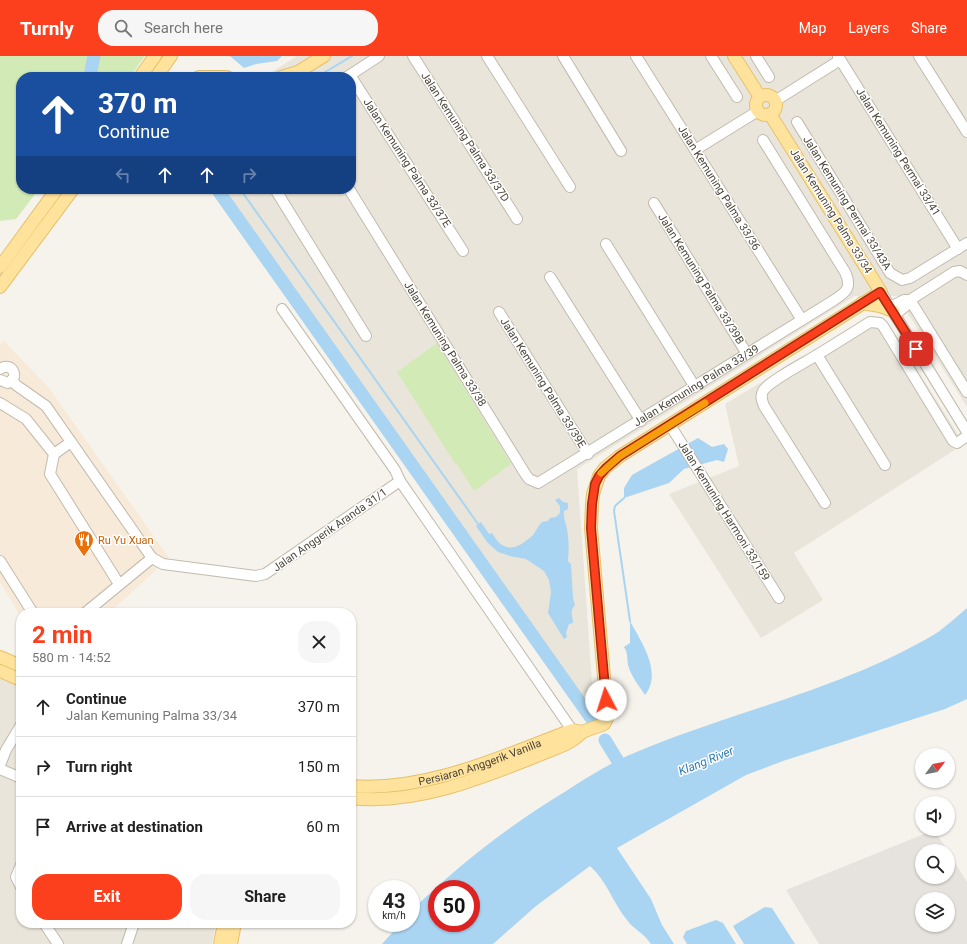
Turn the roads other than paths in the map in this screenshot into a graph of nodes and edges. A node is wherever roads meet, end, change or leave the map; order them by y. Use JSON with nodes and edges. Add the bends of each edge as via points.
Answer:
{"nodes":[{"id":1,"x":155,"y":56,"type":"edge"},
{"id":2,"x":171,"y":56,"type":"edge"},
{"id":3,"x":324,"y":56,"type":"edge"},
{"id":4,"x":379,"y":56,"type":"edge"},
{"id":5,"x":413,"y":56,"type":"edge"},
{"id":6,"x":487,"y":56,"type":"edge"},
{"id":7,"x":563,"y":56,"type":"edge"},
{"id":8,"x":636,"y":56,"type":"edge"},
{"id":9,"x":711,"y":56,"type":"edge"},
{"id":10,"x":734,"y":56,"type":"edge"},
{"id":11,"x":756,"y":56,"type":"edge"},
{"id":12,"x":919,"y":56,"type":"edge"},
{"id":13,"x":839,"y":58,"type":"edge"},
{"id":14,"x":144,"y":72,"type":"edge"},
{"id":15,"x":160,"y":72,"type":"edge"},
{"id":16,"x":298,"y":72,"type":"edge"},
{"id":17,"x":355,"y":72,"type":"edge"},
{"id":18,"x":769,"y":77,"type":"dead end"},
{"id":19,"x":356,"y":87,"type":"edge"},
{"id":20,"x":736,"y":97,"type":"dead end"},
{"id":21,"x":760,"y":97,"type":"junction"},
{"id":22,"x":775,"y":101,"type":"junction"},
{"id":23,"x":764,"y":112,"type":"junction"},
{"id":24,"x":797,"y":122,"type":"dead end"},
{"id":25,"x":967,"y":132,"type":"edge"},
{"id":26,"x":763,"y":140,"type":"dead end"},
{"id":27,"x":695,"y":150,"type":"junction"},
{"id":28,"x":621,"y":151,"type":"dead end"},
{"id":29,"x":570,"y":187,"type":"dead end"},
{"id":30,"x":54,"y":194,"type":"edge"},
{"id":31,"x":69,"y":194,"type":"edge"},
{"id":32,"x":278,"y":194,"type":"edge"},
{"id":33,"x":352,"y":194,"type":"edge"},
{"id":34,"x":654,"y":203,"type":"dead end"},
{"id":35,"x":517,"y":219,"type":"dead end"},
{"id":36,"x":967,"y":243,"type":"edge"},
{"id":37,"x":606,"y":244,"type":"dead end"},
{"id":38,"x":958,"y":249,"type":"junction"},
{"id":39,"x":463,"y":251,"type":"dead end"},
{"id":40,"x":0,"y":267,"type":"edge"},
{"id":41,"x":963,"y":273,"type":"edge"},
{"id":42,"x":550,"y":277,"type":"dead end"},
{"id":43,"x":0,"y":287,"type":"edge"},
{"id":44,"x":880,"y":292,"type":"junction"},
{"id":45,"x":910,"y":300,"type":"junction"},
{"id":46,"x":862,"y":303,"type":"junction"},
{"id":47,"x":282,"y":309,"type":"dead end"},
{"id":48,"x":892,"y":311,"type":"junction"},
{"id":49,"x":499,"y":312,"type":"dead end"},
{"id":50,"x":802,"y":320,"type":"junction"},
{"id":51,"x":366,"y":336,"type":"dead end"},
{"id":52,"x":748,"y":354,"type":"junction"},
{"id":53,"x":818,"y":357,"type":"junction"},
{"id":54,"x":0,"y":370,"type":"edge"},
{"id":55,"x":0,"y":380,"type":"edge"},
{"id":56,"x":12,"y":380,"type":"junction"},
{"id":57,"x":695,"y":387,"type":"junction"},
{"id":58,"x":967,"y":392,"type":"edge"},
{"id":59,"x":0,"y":403,"type":"edge"},
{"id":60,"x":960,"y":420,"type":"junction"},
{"id":61,"x":641,"y":421,"type":"junction"},
{"id":62,"x":670,"y":425,"type":"junction"},
{"id":63,"x":946,"y":429,"type":"junction"},
{"id":64,"x":967,"y":432,"type":"edge"},
{"id":65,"x":967,"y":436,"type":"edge"},
{"id":66,"x":71,"y":442,"type":"junction"},
{"id":67,"x":54,"y":454,"type":"junction"},
{"id":68,"x":588,"y":454,"type":"junction"},
{"id":69,"x":885,"y":465,"type":"dead end"},
{"id":70,"x":550,"y":477,"type":"joint"},
{"id":71,"x":400,"y":481,"type":"junction"},
{"id":72,"x":825,"y":504,"type":"dead end"},
{"id":73,"x":152,"y":558,"type":"junction"},
{"id":74,"x":0,"y":561,"type":"edge"},
{"id":75,"x":119,"y":584,"type":"junction"},
{"id":76,"x":779,"y":598,"type":"dead end"},
{"id":77,"x":30,"y":608,"type":"edge"},
{"id":78,"x":91,"y":608,"type":"edge"},
{"id":79,"x":0,"y":657,"type":"edge"},
{"id":80,"x":16,"y":664,"type":"edge"},
{"id":81,"x":0,"y":671,"type":"edge"},
{"id":82,"x":16,"y":678,"type":"edge"},
{"id":83,"x":604,"y":724,"type":"joint"},
{"id":84,"x":16,"y":733,"type":"edge"},
{"id":85,"x":577,"y":734,"type":"junction"},
{"id":86,"x":0,"y":765,"type":"edge"},
{"id":87,"x":0,"y":769,"type":"edge"},
{"id":88,"x":16,"y":776,"type":"edge"},
{"id":89,"x":356,"y":786,"type":"edge"},
{"id":90,"x":356,"y":798,"type":"edge"},
{"id":91,"x":47,"y":928,"type":"edge"},
{"id":92,"x":133,"y":928,"type":"edge"},
{"id":93,"x":223,"y":928,"type":"edge"},
{"id":94,"x":234,"y":928,"type":"edge"},
{"id":95,"x":58,"y":944,"type":"edge"},
{"id":96,"x":129,"y":944,"type":"edge"},
{"id":97,"x":220,"y":944,"type":"edge"},
{"id":98,"x":231,"y":944,"type":"edge"}],
"edges":[{"from":1,"to":14,"type":"main road"},
{"from":2,"to":15,"type":"main road"},
{"from":3,"to":16,"type":"main road"},
{"from":4,"to":17,"type":"street"},
{"from":5,"to":35,"type":"street","name":"Jalan Kemuning Palma 33/37D"},
{"from":6,"to":29,"type":"street"},
{"from":7,"to":28,"type":"street"},
{"from":8,"to":27,"type":"street","name":"Jalan Kemuning Palma 33/36"},
{"from":9,"to":20,"type":"street"},
{"from":10,"to":21,"type":"main road"},
{"from":11,"to":18,"type":"street"},
{"from":12,"to":25,"type":"street"},
{"from":13,"to":22,"type":"street"},
{"from":13,"to":38,"type":"street","name":"Jalan Kemuning Permai 33/41"},
{"from":19,"to":39,"type":"street","name":"Jalan Kemuning Palma 33/37E"},
{"from":21,"to":22,"type":"main road","via":[[768,96]]},
{"from":21,"to":23,"type":"main road","via":[[756,106]]},
{"from":22,"to":23,"type":"main road","via":[[775,107]]},
{"from":23,"to":27,"type":"street"},
{"from":23,"to":44,"type":"main road","name":"Jalan Kemuning Palma 33/34"},
{"from":24,"to":38,"type":"street","name":"Jalan Kemuning Permai 33/43A","via":[[890,273],[902,280],[910,278]]},
{"from":26,"to":50,"type":"street","name":"Jalan Kemuning Palma 33/39","via":[[848,277],[847,289],[843,294]]},
{"from":27,"to":50,"type":"street","name":"Jalan Kemuning Palma 33/36"},
{"from":30,"to":40,"type":"main road"},
{"from":31,"to":43,"type":"main road"},
{"from":32,"to":51,"type":"street"},
{"from":33,"to":70,"type":"street","name":"Jalan Kemuning Palma 33/38","via":[[529,480],[538,483]]},
{"from":34,"to":52,"type":"street","name":"Jalan Kemuning Palma 33/39B"},
{"from":36,"to":38,"type":"street"},
{"from":37,"to":57,"type":"street"},
{"from":41,"to":45,"type":"street","via":[[954,272]]},
{"from":42,"to":61,"type":"street"},
{"from":44,"to":46,"type":"main road"},
{"from":44,"to":48,"type":"street"},
{"from":45,"to":48,"type":"street","via":[[904,300]]},
{"from":45,"to":58,"type":"street"},
{"from":46,"to":48,"type":"main road"},
{"from":46,"to":62,"type":"main road","name":"Jalan Kemuning Palma 33/39"},
{"from":47,"to":71,"type":"street","via":[[391,464]]},
{"from":48,"to":60,"type":"street"},
{"from":49,"to":68,"type":"street","name":"Jalan Kemuning Palma 33/39E"},
{"from":50,"to":52,"type":"street","name":"Jalan Kemuning Palma 33/39"},
{"from":52,"to":57,"type":"street","name":"Jalan Kemuning Palma 33/39"},
{"from":53,"to":63,"type":"street","via":[[870,322],[880,324]]},
{"from":53,"to":69,"type":"street"},
{"from":53,"to":72,"type":"street","via":[[775,381],[763,391],[761,398]]},
{"from":54,"to":56,"type":"street","via":[[11,368],[14,375]]},
{"from":55,"to":56,"type":"street","via":[[8,383]]},
{"from":56,"to":66,"type":"street","via":[[46,406]]},
{"from":57,"to":61,"type":"street","name":"Jalan Kemuning Palma 33/39"},
{"from":59,"to":67,"type":"street","via":[[26,419]]},
{"from":60,"to":63,"type":"street"},
{"from":60,"to":64,"type":"street"},
{"from":61,"to":68,"type":"street","name":"Jalan Kemuning Palma 33/39"},
{"from":62,"to":76,"type":"street","name":"Jalan Kemuning Harmoni 33/159"},
{"from":62,"to":83,"type":"main road","name":"Jalan Kemuning Palma 33/39","via":[[620,456],[606,468],[599,476],[593,494],[591,528],[606,700],[607,718]]},
{"from":63,"to":65,"type":"street","via":[[955,443]]},
{"from":66,"to":67,"type":"street"},
{"from":66,"to":73,"type":"street"},
{"from":67,"to":75,"type":"street","via":[[50,474]]},
{"from":68,"to":70,"type":"street","name":"Jalan Kemuning Palma 33/39"},
{"from":71,"to":73,"type":"street","name":"Jalan Anggerik Aranda 31/1","via":[[274,569],[260,576],[178,567],[163,564]]},
{"from":71,"to":85,"type":"street","name":"Jalan Anggerik Aranda 31/1"},
{"from":73,"to":75,"type":"street"},
{"from":74,"to":77,"type":"street"},
{"from":75,"to":78,"type":"street"},
{"from":79,"to":80,"type":"main road"},
{"from":81,"to":82,"type":"main road"},
{"from":83,"to":85,"type":"main road","name":"Persiaran Anggerik Vanilla"},
{"from":84,"to":86,"type":"street"},
{"from":85,"to":89,"type":"main road","name":"Persiaran Anggerik Vanilla","via":[[440,776],[394,785]]},
{"from":85,"to":90,"type":"main road","name":"Persiaran Anggerik Vanilla","via":[[507,768],[442,789],[424,794]]},
{"from":87,"to":88,"type":"street"},
{"from":91,"to":95,"type":"street"},
{"from":92,"to":96,"type":"street"},
{"from":93,"to":97,"type":"main road"},
{"from":94,"to":98,"type":"main road"}]}
